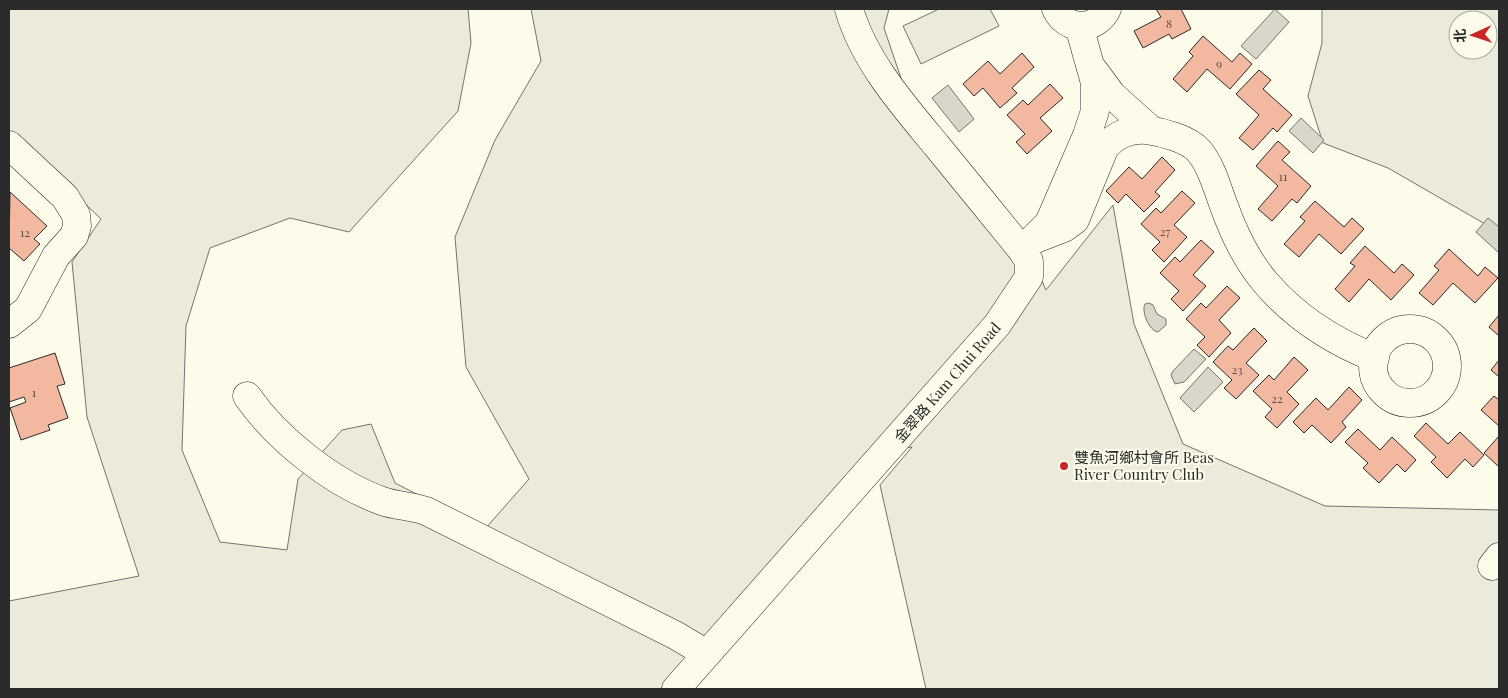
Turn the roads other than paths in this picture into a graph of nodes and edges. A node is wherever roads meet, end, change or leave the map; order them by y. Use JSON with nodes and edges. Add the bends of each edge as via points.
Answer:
{"nodes":[{"id":1,"x":1056,"y":9,"type":"edge"},
{"id":2,"x":1107,"y":9,"type":"edge"},
{"id":3,"x":850,"y":11,"type":"edge"},
{"id":4,"x":1078,"y":26,"type":"junction"},
{"id":5,"x":1089,"y":63,"type":"junction"},
{"id":6,"x":1150,"y":130,"type":"junction"},
{"id":7,"x":1097,"y":140,"type":"junction"},
{"id":8,"x":9,"y":145,"type":"edge"},
{"id":9,"x":1027,"y":244,"type":"junction"},
{"id":10,"x":9,"y":324,"type":"edge"},
{"id":11,"x":1375,"y":358,"type":"dead end"},
{"id":12,"x":247,"y":396,"type":"dead end"},
{"id":13,"x":707,"y":654,"type":"junction"},
{"id":14,"x":676,"y":689,"type":"edge"}],
"edges":[{"from":1,"to":4,"type":"street","via":[[1062,18]]},
{"from":2,"to":4,"type":"street","via":[[1096,22]]},
{"from":3,"to":9,"type":"street","name":"金翠路 Kam Chui Road","via":[[869,54],[896,96]]},
{"from":4,"to":5,"type":"street"},
{"from":5,"to":6,"type":"street","via":[[1112,95]]},
{"from":5,"to":7,"type":"street","via":[[1096,97]]},
{"from":6,"to":7,"type":"street","via":[[1139,129]]},
{"from":6,"to":11,"type":"street","via":[[1198,149],[1209,166],[1246,254],[1288,307],[1343,345]]},
{"from":7,"to":9,"type":"street","via":[[1049,223]]},
{"from":8,"to":10,"type":"street","via":[[72,206],[77,226],[68,245],[56,256],[28,309]]},
{"from":9,"to":13,"type":"street","name":"金翠路 Kam Chui Road","via":[[1029,277],[997,325]]},
{"from":12,"to":13,"type":"street","via":[[286,442],[337,478],[382,502],[426,511]]},
{"from":13,"to":14,"type":"street","name":"金翠路 Kam Chui Road"}]}
